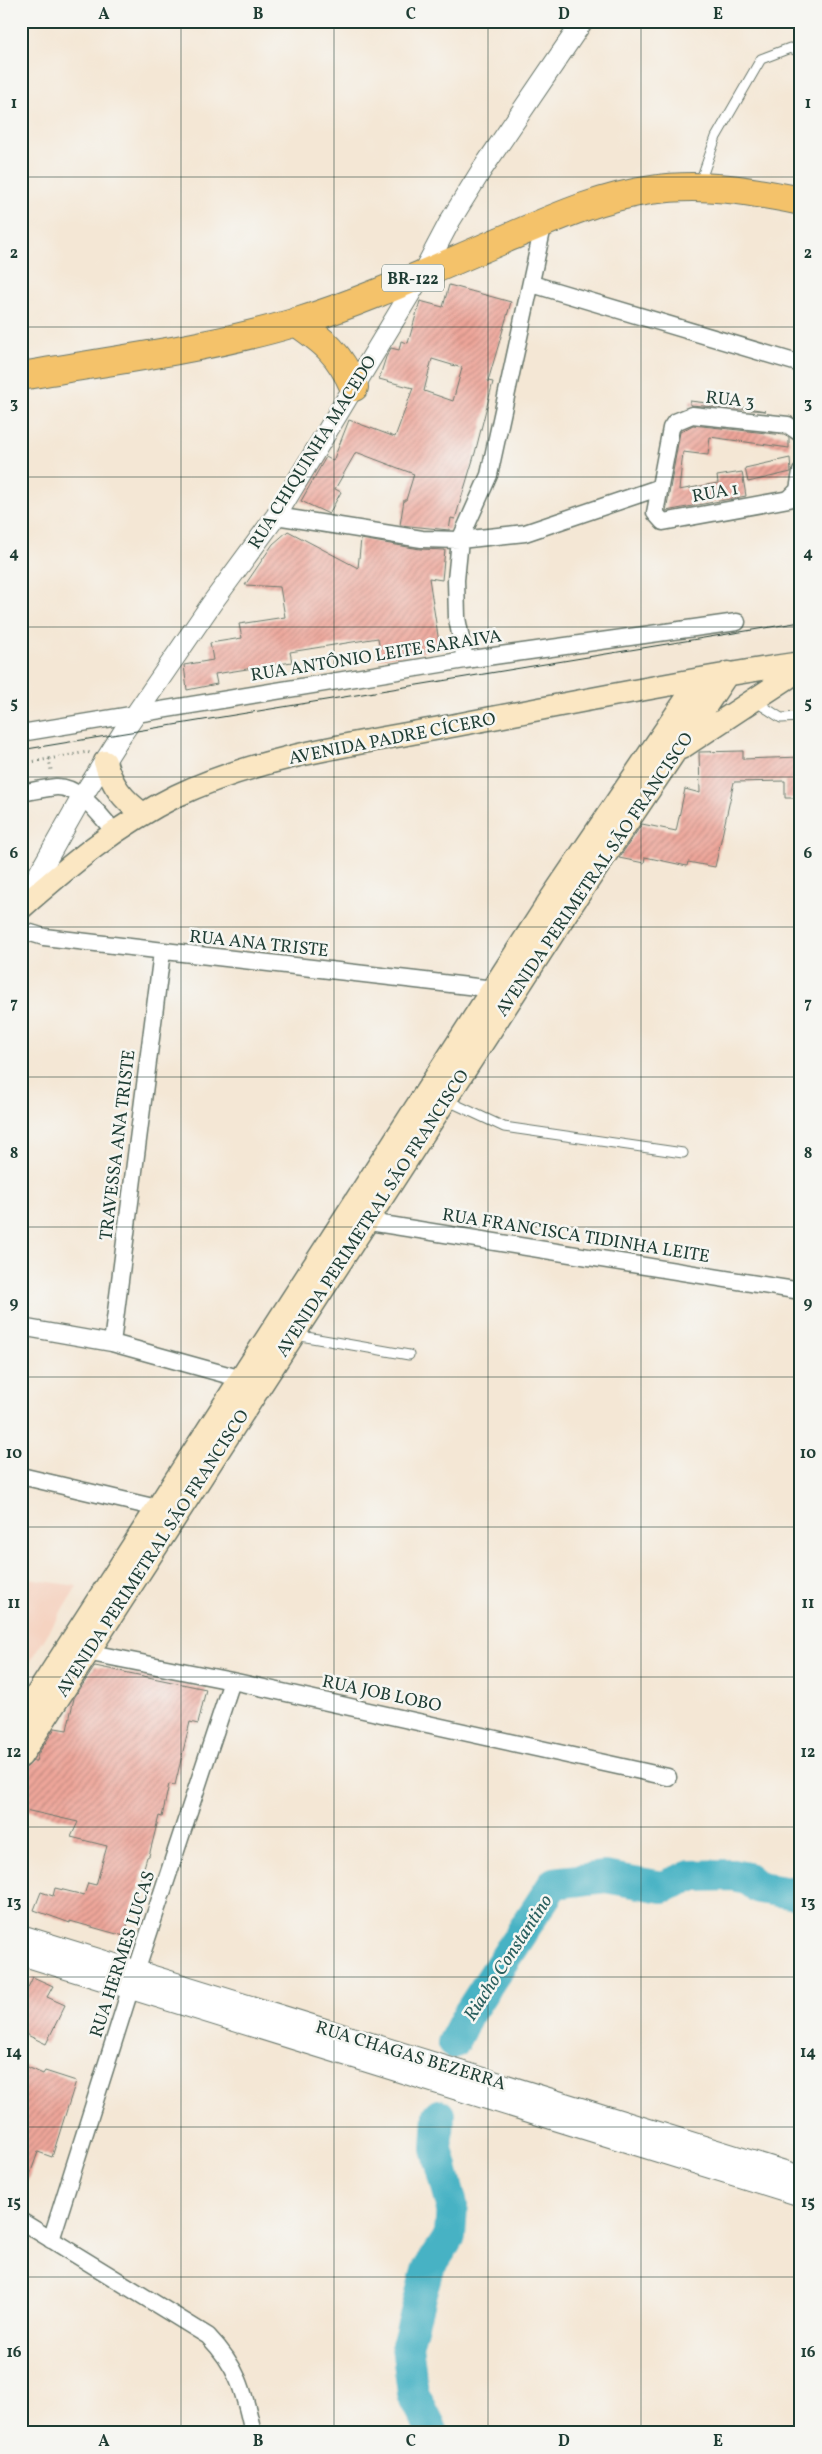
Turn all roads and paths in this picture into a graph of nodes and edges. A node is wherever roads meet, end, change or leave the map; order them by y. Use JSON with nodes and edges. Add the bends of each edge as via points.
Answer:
{"nodes":[{"id":1,"x":583,"y":21,"type":"edge"},
{"id":2,"x":801,"y":52,"type":"edge"},
{"id":3,"x":698,"y":188,"type":"junction"},
{"id":4,"x":801,"y":201,"type":"edge"},
{"id":5,"x":544,"y":222,"type":"junction"},
{"id":6,"x":422,"y":274,"type":"junction"},
{"id":7,"x":532,"y":284,"type":"junction"},
{"id":8,"x":296,"y":322,"type":"junction"},
{"id":9,"x":801,"y":364,"type":"edge"},
{"id":10,"x":21,"y":376,"type":"edge"},
{"id":11,"x":354,"y":386,"type":"junction"},
{"id":12,"x":795,"y":429,"type":"edge"},
{"id":13,"x":800,"y":477,"type":"edge"},
{"id":14,"x":658,"y":488,"type":"junction"},
{"id":15,"x":276,"y":516,"type":"junction"},
{"id":16,"x":460,"y":540,"type":"junction"},
{"id":17,"x":738,"y":622,"type":"dead end"},
{"id":18,"x":465,"y":660,"type":"junction"},
{"id":19,"x":801,"y":662,"type":"edge"},
{"id":20,"x":801,"y":670,"type":"edge"},
{"id":21,"x":728,"y":673,"type":"junction"},
{"id":22,"x":700,"y":679,"type":"junction"},
{"id":23,"x":755,"y":700,"type":"junction"},
{"id":24,"x":136,"y":714,"type":"junction"},
{"id":25,"x":801,"y":717,"type":"edge"},
{"id":26,"x":21,"y":733,"type":"edge"},
{"id":27,"x":674,"y":753,"type":"junction"},
{"id":28,"x":67,"y":756,"type":"dead end"},
{"id":29,"x":49,"y":759,"type":"junction"},
{"id":30,"x":105,"y":762,"type":"junction"},
{"id":31,"x":24,"y":763,"type":"dead end"},
{"id":32,"x":51,"y":770,"type":"dead end"},
{"id":33,"x":21,"y":793,"type":"edge"},
{"id":34,"x":82,"y":797,"type":"junction"},
{"id":35,"x":143,"y":814,"type":"junction"},
{"id":36,"x":114,"y":831,"type":"junction"},
{"id":37,"x":560,"y":904,"type":"junction"},
{"id":38,"x":21,"y":907,"type":"edge"},
{"id":39,"x":21,"y":930,"type":"edge"},
{"id":40,"x":162,"y":952,"type":"junction"},
{"id":41,"x":494,"y":989,"type":"junction"},
{"id":42,"x":445,"y":1100,"type":"junction"},
{"id":43,"x":683,"y":1153,"type":"dead end"},
{"id":44,"x":356,"y":1220,"type":"junction"},
{"id":45,"x":801,"y":1291,"type":"edge"},
{"id":46,"x":21,"y":1328,"type":"edge"},
{"id":47,"x":293,"y":1335,"type":"junction"},
{"id":48,"x":112,"y":1343,"type":"junction"},
{"id":49,"x":408,"y":1355,"type":"dead end"},
{"id":50,"x":242,"y":1379,"type":"junction"},
{"id":51,"x":21,"y":1476,"type":"edge"},
{"id":52,"x":167,"y":1512,"type":"junction"},
{"id":53,"x":86,"y":1652,"type":"junction"},
{"id":54,"x":232,"y":1681,"type":"junction"},
{"id":55,"x":21,"y":1719,"type":"edge"},
{"id":56,"x":21,"y":1756,"type":"edge"},
{"id":57,"x":668,"y":1777,"type":"dead end"},
{"id":58,"x":21,"y":1935,"type":"edge"},
{"id":59,"x":21,"y":1955,"type":"edge"},
{"id":60,"x":134,"y":1981,"type":"junction"},
{"id":61,"x":801,"y":2176,"type":"edge"},
{"id":62,"x":801,"y":2196,"type":"edge"},
{"id":63,"x":21,"y":2221,"type":"edge"},
{"id":64,"x":51,"y":2240,"type":"junction"},
{"id":65,"x":254,"y":2433,"type":"edge"}],
"edges":[{"from":1,"to":6,"type":"street","name":"RUA CHIQUINHA MACEDO","via":[[481,170]]},
{"from":2,"to":3,"type":"lane","via":[[790,48],[762,59],[716,136]]},
{"from":3,"to":4,"type":"highway","number":"BR-122","via":[[746,190]]},
{"from":3,"to":5,"type":"highway","number":"BR-122","via":[[652,189],[617,197]]},
{"from":5,"to":6,"type":"highway","number":"BR-122"},
{"from":5,"to":7,"type":"street"},
{"from":6,"to":8,"type":"highway","number":"BR-122"},
{"from":6,"to":11,"type":"street","name":"RUA CHIQUINHA MACEDO"},
{"from":7,"to":9,"type":"street"},
{"from":7,"to":16,"type":"street","via":[[489,475]]},
{"from":8,"to":10,"type":"highway","number":"BR-122","via":[[192,348]]},
{"from":8,"to":11,"type":"highway","via":[[330,346]]},
{"from":11,"to":15,"type":"street","name":"RUA CHIQUINHA MACEDO"},
{"from":12,"to":14,"type":"street","name":"RUA 3","via":[[692,415],[675,422]]},
{"from":13,"to":14,"type":"street","name":"RUA 1","via":[[798,490],[789,499],[663,522],[655,513]]},
{"from":14,"to":16,"type":"street","via":[[525,534]]},
{"from":15,"to":16,"type":"street","via":[[422,539]]},
{"from":15,"to":24,"type":"street","name":"RUA CHIQUINHA MACEDO"},
{"from":16,"to":18,"type":"street","via":[[457,618]]},
{"from":17,"to":18,"type":"street","name":"RUA ANTÔNIO LEITE SARAIVA"},
{"from":18,"to":24,"type":"street","name":"RUA ANTÔNIO LEITE SARAIVA"},
{"from":19,"to":21,"type":"main road","name":"AVENIDA PADRE CÍCERO"},
{"from":20,"to":23,"type":"main road"},
{"from":21,"to":22,"type":"main road","name":"AVENIDA PADRE CÍCERO"},
{"from":21,"to":27,"type":"main road","name":"AVENIDA PERIMETRAL SÃO FRANCISCO"},
{"from":22,"to":35,"type":"main road","name":"AVENIDA PADRE CÍCERO","via":[[284,759],[223,776]]},
{"from":22,"to":37,"type":"main road","name":"AVENIDA PERIMETRAL SÃO FRANCISCO"},
{"from":23,"to":25,"type":"lane","via":[[781,718]]},
{"from":23,"to":27,"type":"main road"},
{"from":24,"to":26,"type":"street","name":"RUA ANTÔNIO LEITE SARAIVA"},
{"from":24,"to":30,"type":"street","name":"RUA CHIQUINHA MACEDO"},
{"from":27,"to":37,"type":"main road","name":"AVENIDA PERIMETRAL SÃO FRANCISCO"},
{"from":28,"to":29,"type":"path"},
{"from":29,"to":31,"type":"path"},
{"from":29,"to":32,"type":"path"},
{"from":30,"to":34,"type":"street","name":"RUA CHIQUINHA MACEDO"},
{"from":30,"to":35,"type":"main road","via":[[118,793]]},
{"from":33,"to":34,"type":"street","via":[[57,787]]},
{"from":34,"to":36,"type":"street"},
{"from":34,"to":38,"type":"street","name":"RUA CHIQUINHA MACEDO"},
{"from":35,"to":36,"type":"main road","name":"AVENIDA PADRE CÍCERO"},
{"from":36,"to":38,"type":"main road","name":"AVENIDA PADRE CÍCERO"},
{"from":37,"to":41,"type":"main road","name":"AVENIDA PERIMETRAL SÃO FRANCISCO"},
{"from":37,"to":42,"type":"main road","name":"AVENIDA PERIMETRAL SÃO FRANCISCO"},
{"from":39,"to":40,"type":"street","name":"RUA ANA TRISTE","via":[[44,937]]},
{"from":40,"to":41,"type":"street","name":"RUA ANA TRISTE"},
{"from":40,"to":48,"type":"street","name":"TRAVESSA ANA TRISTE"},
{"from":41,"to":44,"type":"main road","name":"AVENIDA PERIMETRAL SÃO FRANCISCO"},
{"from":42,"to":43,"type":"lane","via":[[504,1127]]},
{"from":42,"to":44,"type":"main road","name":"AVENIDA PERIMETRAL SÃO FRANCISCO"},
{"from":44,"to":45,"type":"street","name":"RUA FRANCISCA TIDINHA LEITE"},
{"from":44,"to":47,"type":"main road","name":"AVENIDA PERIMETRAL SÃO FRANCISCO"},
{"from":44,"to":50,"type":"main road","name":"AVENIDA PERIMETRAL SÃO FRANCISCO"},
{"from":46,"to":48,"type":"street"},
{"from":47,"to":49,"type":"lane"},
{"from":47,"to":52,"type":"main road","name":"AVENIDA PERIMETRAL SÃO FRANCISCO"},
{"from":48,"to":50,"type":"street"},
{"from":50,"to":52,"type":"main road","name":"AVENIDA PERIMETRAL SÃO FRANCISCO"},
{"from":51,"to":52,"type":"street"},
{"from":52,"to":53,"type":"main road","name":"AVENIDA PERIMETRAL SÃO FRANCISCO"},
{"from":52,"to":55,"type":"main road","name":"AVENIDA PERIMETRAL SÃO FRANCISCO"},
{"from":53,"to":54,"type":"street","name":"RUA JOB LOBO"},
{"from":53,"to":56,"type":"main road","name":"AVENIDA PERIMETRAL SÃO FRANCISCO"},
{"from":54,"to":57,"type":"street","name":"RUA JOB LOBO"},
{"from":54,"to":60,"type":"street","name":"RUA HERMES LUCAS"},
{"from":58,"to":60,"type":"street","name":"RUA CHAGAS BEZERRA"},
{"from":59,"to":60,"type":"street","name":"RUA CHAGAS BEZERRA"},
{"from":60,"to":61,"type":"street","name":"RUA CHAGAS BEZERRA"},
{"from":60,"to":62,"type":"street","name":"RUA CHAGAS BEZERRA"},
{"from":60,"to":64,"type":"street","name":"RUA HERMES LUCAS"},
{"from":63,"to":64,"type":"street"},
{"from":64,"to":65,"type":"street","via":[[208,2336],[231,2363],[241,2383]]}]}
